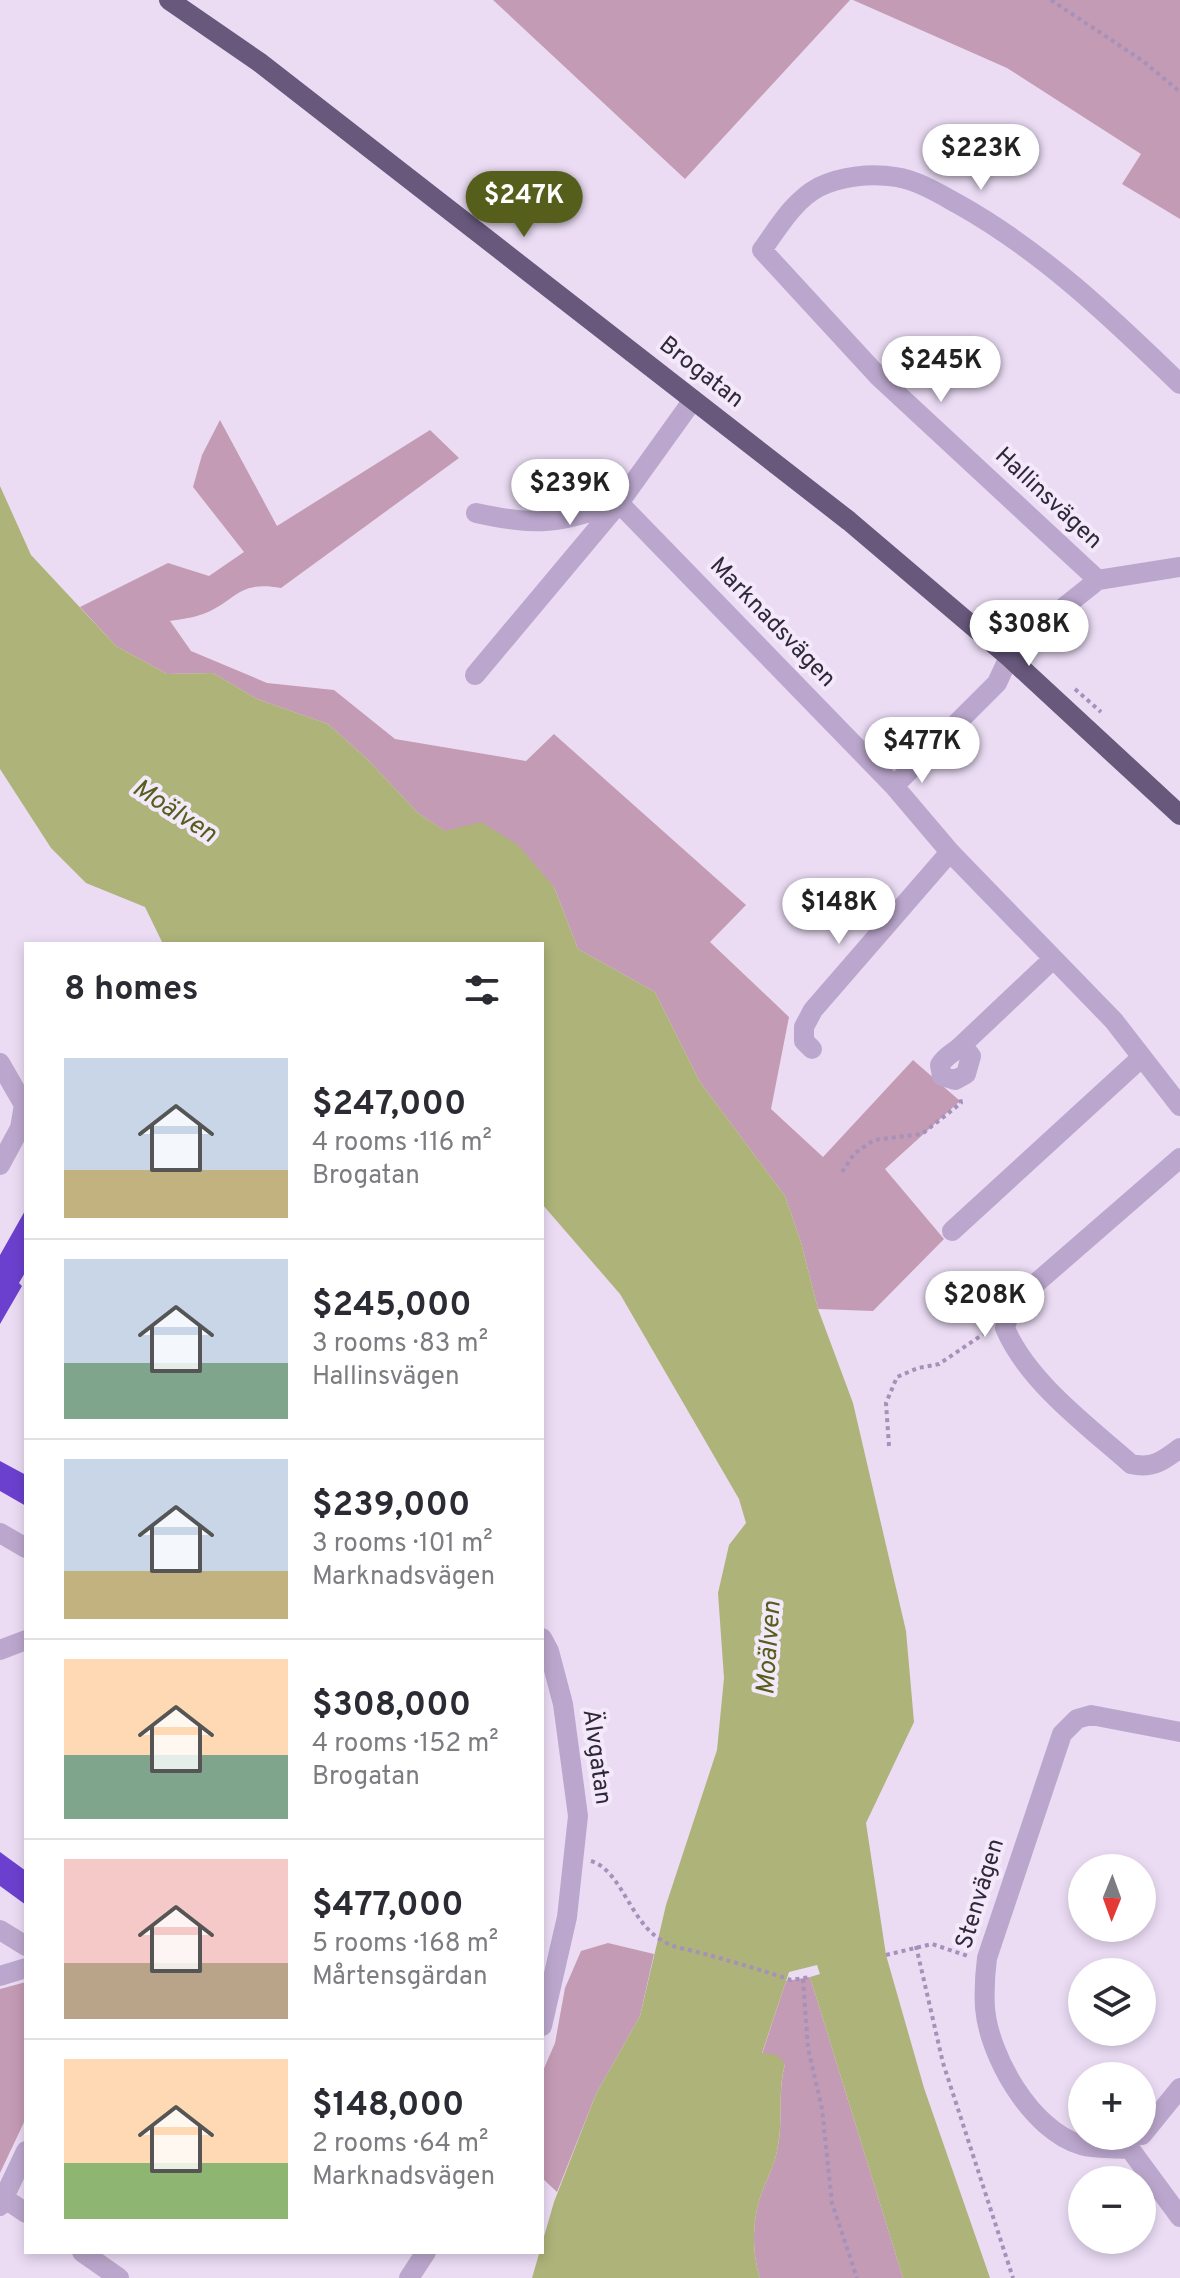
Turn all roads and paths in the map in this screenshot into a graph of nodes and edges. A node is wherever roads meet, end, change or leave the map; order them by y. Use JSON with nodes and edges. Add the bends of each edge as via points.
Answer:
{"nodes":[{"id":1,"x":169,"y":0,"type":"edge"},
{"id":2,"x":1051,"y":0,"type":"edge"},
{"id":3,"x":1180,"y":92,"type":"edge"},
{"id":4,"x":1180,"y":384,"type":"edge"},
{"id":5,"x":693,"y":400,"type":"junction"},
{"id":6,"x":619,"y":503,"type":"junction"},
{"id":7,"x":476,"y":513,"type":"dead end"},
{"id":8,"x":1180,"y":567,"type":"edge"},
{"id":9,"x":1098,"y":580,"type":"junction"},
{"id":10,"x":1009,"y":657,"type":"junction"},
{"id":11,"x":475,"y":675,"type":"dead end"},
{"id":12,"x":894,"y":786,"type":"junction"},
{"id":13,"x":1180,"y":815,"type":"edge"},
{"id":14,"x":950,"y":852,"type":"junction"},
{"id":15,"x":1053,"y":959,"type":"junction"},
{"id":16,"x":812,"y":1049,"type":"dead end"},
{"id":17,"x":1141,"y":1058,"type":"junction"},
{"id":18,"x":0,"y":1063,"type":"edge"},
{"id":19,"x":955,"y":1080,"type":"joint"},
{"id":20,"x":1180,"y":1106,"type":"edge"},
{"id":21,"x":1180,"y":1158,"type":"edge"},
{"id":22,"x":0,"y":1165,"type":"edge"},
{"id":23,"x":842,"y":1172,"type":"dead end"},
{"id":24,"x":952,"y":1231,"type":"dead end"},
{"id":25,"x":1009,"y":1315,"type":"junction"},
{"id":26,"x":889,"y":1446,"type":"dead end"},
{"id":27,"x":1180,"y":1448,"type":"edge"},
{"id":28,"x":0,"y":1533,"type":"edge"},
{"id":29,"x":24,"y":1547,"type":"edge"},
{"id":30,"x":24,"y":1641,"type":"edge"},
{"id":31,"x":544,"y":1642,"type":"edge"},
{"id":32,"x":0,"y":1650,"type":"edge"},
{"id":33,"x":1180,"y":1732,"type":"edge"},
{"id":34,"x":573,"y":1860,"type":"junction"},
{"id":35,"x":0,"y":1930,"type":"edge"},
{"id":36,"x":24,"y":1945,"type":"edge"},
{"id":37,"x":916,"y":1946,"type":"junction"},
{"id":38,"x":886,"y":1955,"type":"dead end"},
{"id":39,"x":987,"y":1958,"type":"junction"},
{"id":40,"x":550,"y":1960,"type":"edge"},
{"id":41,"x":24,"y":1969,"type":"edge"},
{"id":42,"x":0,"y":1976,"type":"edge"},
{"id":43,"x":810,"y":1977,"type":"dead end"},
{"id":44,"x":803,"y":1979,"type":"junction"},
{"id":45,"x":544,"y":2010,"type":"edge"},
{"id":46,"x":1180,"y":2088,"type":"edge"},
{"id":47,"x":1156,"y":2118,"type":"edge"},
{"id":48,"x":1068,"y":2138,"type":"edge"},
{"id":49,"x":1143,"y":2150,"type":"edge"},
{"id":50,"x":24,"y":2155,"type":"edge"},
{"id":51,"x":2,"y":2202,"type":"edge"},
{"id":52,"x":24,"y":2212,"type":"edge"},
{"id":53,"x":1180,"y":2217,"type":"edge"},
{"id":54,"x":85,"y":2254,"type":"edge"},
{"id":55,"x":425,"y":2254,"type":"edge"},
{"id":56,"x":119,"y":2278,"type":"edge"},
{"id":57,"x":409,"y":2278,"type":"edge"},
{"id":58,"x":857,"y":2278,"type":"edge"},
{"id":59,"x":1013,"y":2278,"type":"edge"}],
"edges":[{"from":1,"to":5,"type":"main road","name":"Brogatan","via":[[259,62]]},
{"from":2,"to":3,"type":"path"},
{"from":4,"to":9,"type":"street","name":"Hallinsvägen","via":[[1060,273],[993,224],[899,177],[849,177],[818,188],[799,202],[762,250],[879,377]]},
{"from":5,"to":6,"type":"street"},
{"from":5,"to":10,"type":"main road","name":"Brogatan","via":[[849,521]]},
{"from":6,"to":7,"type":"street","via":[[561,521],[523,523]]},
{"from":6,"to":11,"type":"street"},
{"from":6,"to":12,"type":"street","name":"Marknadsvägen"},
{"from":8,"to":9,"type":"street"},
{"from":9,"to":10,"type":"street"},
{"from":10,"to":12,"type":"street","via":[[997,683]]},
{"from":10,"to":13,"type":"main road","name":"Brogatan"},
{"from":12,"to":14,"type":"street","name":"Marknadsvägen"},
{"from":14,"to":15,"type":"street","name":"Marknadsvägen"},
{"from":14,"to":16,"type":"street","via":[[813,1010],[804,1027],[804,1041]]},
{"from":15,"to":17,"type":"street","name":"Marknadsvägen","via":[[1114,1021]]},
{"from":15,"to":19,"type":"street","via":[[946,1056],[940,1065],[942,1076]]},
{"from":17,"to":20,"type":"street","name":"Marknadsvägen"},
{"from":17,"to":24,"type":"street"},
{"from":18,"to":22,"type":"street","via":[[24,1105],[20,1128]]},
{"from":19,"to":23,"type":"path","via":[[961,1103],[938,1124],[922,1134],[874,1140],[854,1154]]},
{"from":21,"to":25,"type":"street","via":[[1012,1304]]},
{"from":25,"to":26,"type":"path","via":[[939,1364],[897,1377],[886,1403]]},
{"from":25,"to":27,"type":"street","via":[[1005,1328],[1011,1343],[1059,1401],[1131,1464],[1160,1463]]},
{"from":28,"to":29,"type":"street"},
{"from":30,"to":32,"type":"street"},
{"from":31,"to":34,"type":"street","name":"Älvgatan","via":[[563,1704],[573,1766],[578,1816]]},
{"from":33,"to":39,"type":"street","name":"Stenvägen","via":[[1091,1715],[1077,1719],[1062,1734]]},
{"from":34,"to":40,"type":"street","name":"Älvgatan","via":[[567,1917]]},
{"from":34,"to":44,"type":"path","via":[[601,1864],[638,1922],[664,1942],[791,1980]]},
{"from":35,"to":36,"type":"street"},
{"from":37,"to":38,"type":"path"},
{"from":37,"to":39,"type":"path","via":[[932,1944]]},
{"from":37,"to":59,"type":"path","via":[[943,2063]]},
{"from":39,"to":48,"type":"street","name":"Stenvägen","via":[[985,2009],[992,2042],[1010,2080],[1040,2120]]},
{"from":40,"to":45,"type":"street","name":"Älvgatan"},
{"from":41,"to":42,"type":"street"},
{"from":43,"to":44,"type":"path"},
{"from":44,"to":58,"type":"path","via":[[832,2203]]},
{"from":46,"to":47,"type":"street"},
{"from":49,"to":53,"type":"street"},
{"from":50,"to":51,"type":"street"},
{"from":51,"to":52,"type":"street"},
{"from":54,"to":56,"type":"street"},
{"from":55,"to":57,"type":"street"}]}
